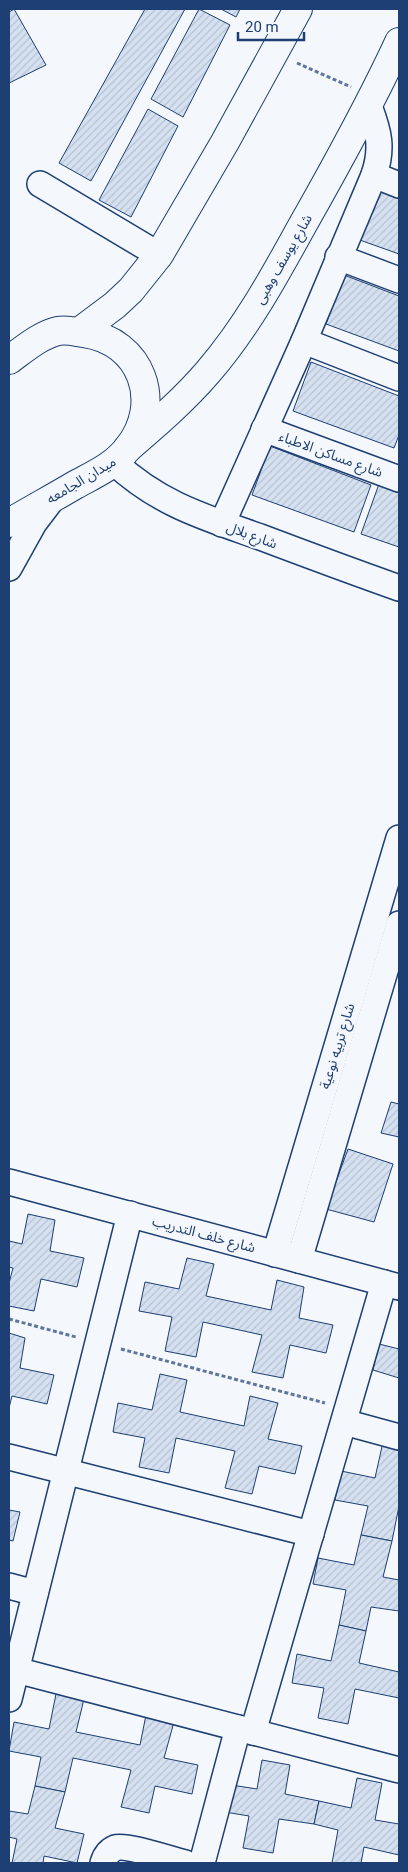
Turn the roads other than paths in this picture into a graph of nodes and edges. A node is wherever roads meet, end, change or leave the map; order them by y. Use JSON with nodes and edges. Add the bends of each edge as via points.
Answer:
{"nodes":[{"id":1,"x":298,"y":9,"type":"edge"},
{"id":2,"x":399,"y":42,"type":"edge"},
{"id":3,"x":371,"y":101,"type":"junction"},
{"id":4,"x":374,"y":176,"type":"junction"},
{"id":5,"x":40,"y":184,"type":"dead end"},
{"id":6,"x":399,"y":185,"type":"edge"},
{"id":7,"x":159,"y":255,"type":"junction"},
{"id":8,"x":338,"y":257,"type":"junction"},
{"id":9,"x":399,"y":280,"type":"edge"},
{"id":10,"x":79,"y":332,"type":"junction"},
{"id":11,"x":304,"y":341,"type":"junction"},
{"id":12,"x":9,"y":360,"type":"edge"},
{"id":13,"x":399,"y":378,"type":"edge"},
{"id":14,"x":264,"y":429,"type":"junction"},
{"id":15,"x":121,"y":455,"type":"junction"},
{"id":16,"x":399,"y":479,"type":"edge"},
{"id":17,"x":53,"y":498,"type":"junction"},
{"id":18,"x":9,"y":523,"type":"edge"},
{"id":19,"x":222,"y":524,"type":"junction"},
{"id":20,"x":9,"y":568,"type":"edge"},
{"id":21,"x":399,"y":588,"type":"edge"},
{"id":22,"x":399,"y":838,"type":"edge"},
{"id":23,"x":399,"y":924,"type":"edge"},
{"id":24,"x":9,"y":1182,"type":"edge"},
{"id":25,"x":130,"y":1214,"type":"junction"},
{"id":26,"x":275,"y":1254,"type":"junction"},
{"id":27,"x":299,"y":1260,"type":"junction"},
{"id":28,"x":392,"y":1285,"type":"edge"},
{"id":29,"x":346,"y":1416,"type":"junction"},
{"id":30,"x":399,"y":1438,"type":"edge"},
{"id":31,"x":9,"y":1457,"type":"edge"},
{"id":32,"x":65,"y":1471,"type":"junction"},
{"id":33,"x":311,"y":1534,"type":"junction"},
{"id":34,"x":9,"y":1586,"type":"edge"},
{"id":35,"x":35,"y":1593,"type":"junction"},
{"id":36,"x":16,"y":1670,"type":"junction"},
{"id":37,"x":9,"y":1699,"type":"edge"},
{"id":38,"x":245,"y":1730,"type":"junction"},
{"id":39,"x":399,"y":1770,"type":"edge"},
{"id":40,"x":103,"y":1863,"type":"edge"},
{"id":41,"x":185,"y":1863,"type":"edge"},
{"id":42,"x":202,"y":1863,"type":"edge"}],
"edges":[{"from":1,"to":7,"type":"main road"},
{"from":2,"to":3,"type":"main road","name":"شارع يوسف وهبى"},
{"from":3,"to":4,"type":"street","via":[[380,149]]},
{"from":3,"to":15,"type":"main road","name":"شارع يوسف وهبى","via":[[250,316],[230,345],[182,400]]},
{"from":4,"to":6,"type":"street"},
{"from":4,"to":8,"type":"street"},
{"from":5,"to":7,"type":"street"},
{"from":7,"to":10,"type":"main road","via":[[131,290]]},
{"from":8,"to":9,"type":"street"},
{"from":8,"to":11,"type":"street"},
{"from":10,"to":12,"type":"main road","name":"ميدان الجامعه","via":[[58,331],[44,336]]},
{"from":10,"to":15,"type":"main road","name":"ميدان الجامعه","via":[[96,335],[120,347],[137,366],[144,382],[145,417],[138,434]]},
{"from":11,"to":13,"type":"street"},
{"from":11,"to":14,"type":"street"},
{"from":14,"to":16,"type":"street","name":"شارع مساكن الاطباء"},
{"from":14,"to":19,"type":"street"},
{"from":15,"to":17,"type":"main road","name":"ميدان الجامعه"},
{"from":15,"to":19,"type":"street","name":"شارع بلال","via":[[130,477],[172,504]]},
{"from":17,"to":18,"type":"main road","name":"ميدان الجامعه"},
{"from":17,"to":20,"type":"street","via":[[34,523]]},
{"from":19,"to":21,"type":"street","name":"شارع بلال"},
{"from":22,"to":26,"type":"street","name":"شارع تربيه نوعية"},
{"from":23,"to":27,"type":"street","name":"شارع تربيه نوعية"},
{"from":24,"to":25,"type":"street","name":"شارع خلف التدريب"},
{"from":25,"to":26,"type":"street","name":"شارع خلف التدريب"},
{"from":25,"to":32,"type":"street"},
{"from":26,"to":27,"type":"street","name":"شارع خلف التدريب"},
{"from":27,"to":28,"type":"street","name":"شارع خلف التدريب"},
{"from":28,"to":29,"type":"street"},
{"from":29,"to":30,"type":"street"},
{"from":29,"to":33,"type":"street"},
{"from":31,"to":32,"type":"street"},
{"from":32,"to":33,"type":"street"},
{"from":32,"to":35,"type":"street"},
{"from":33,"to":38,"type":"street"},
{"from":34,"to":35,"type":"street"},
{"from":35,"to":36,"type":"street"},
{"from":36,"to":37,"type":"street"},
{"from":36,"to":38,"type":"street"},
{"from":38,"to":39,"type":"street"},
{"from":38,"to":42,"type":"street"},
{"from":40,"to":41,"type":"street","via":[[113,1849],[123,1847]]}]}
